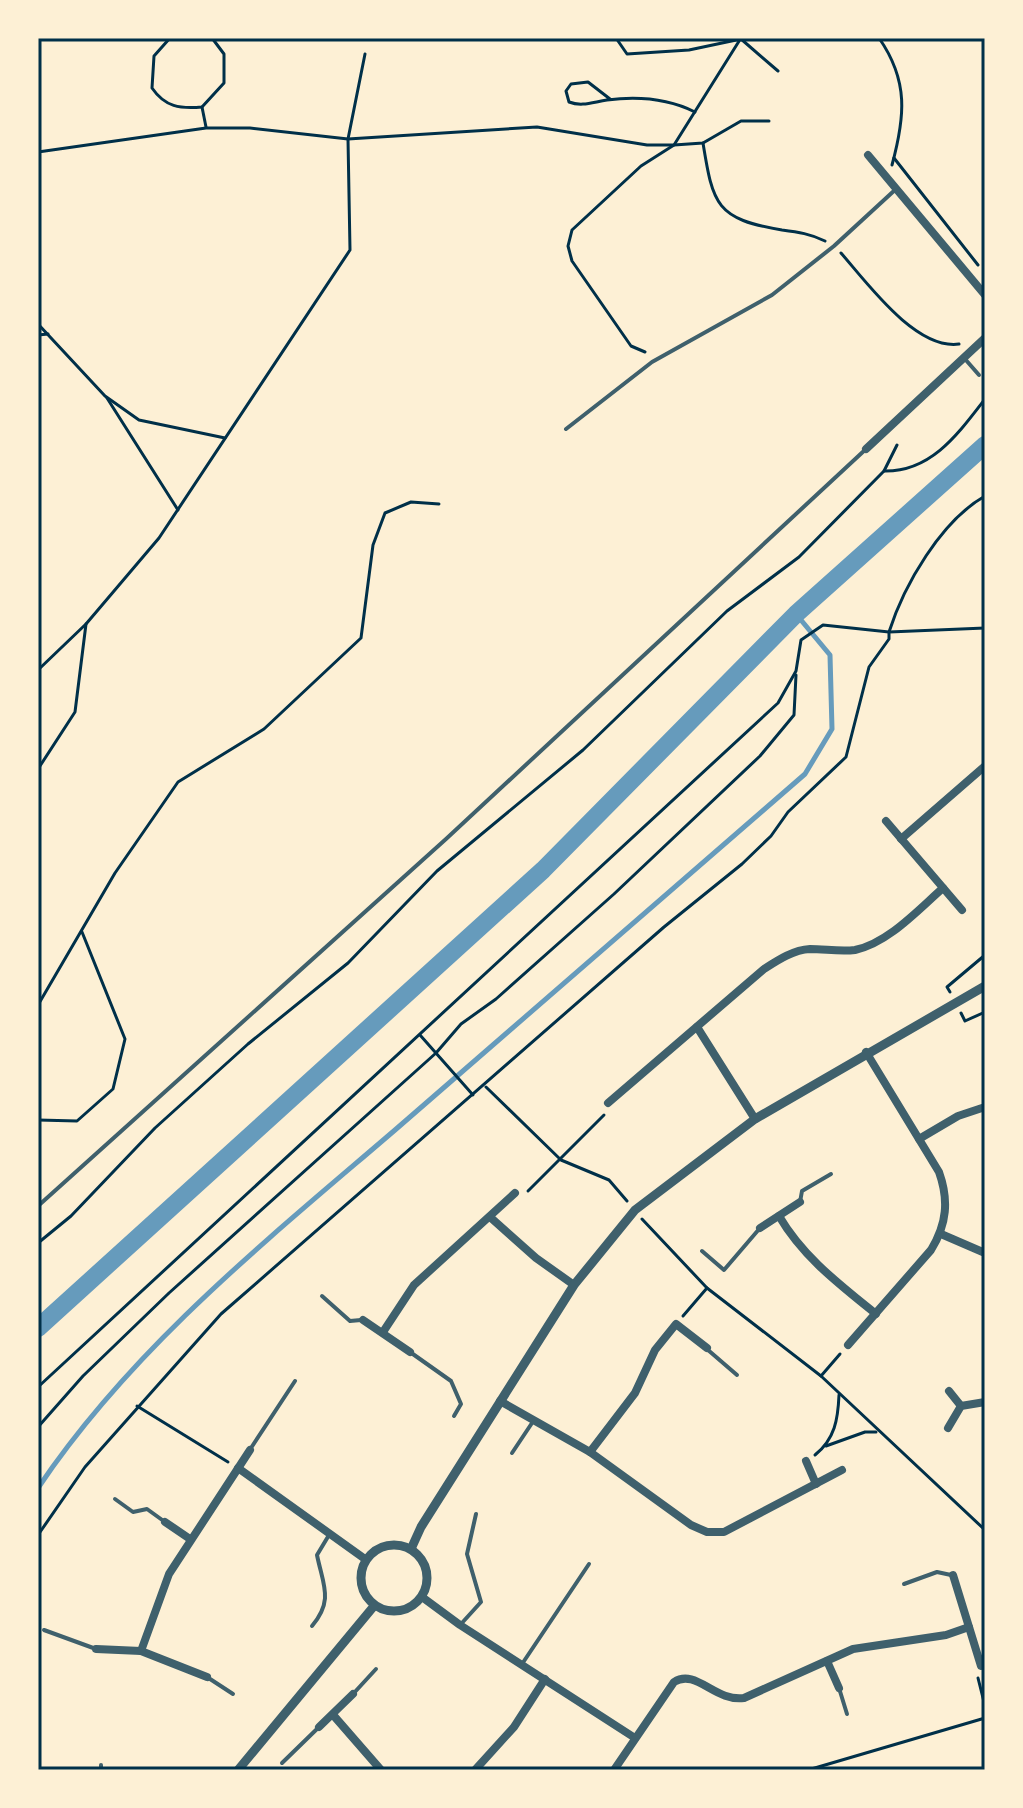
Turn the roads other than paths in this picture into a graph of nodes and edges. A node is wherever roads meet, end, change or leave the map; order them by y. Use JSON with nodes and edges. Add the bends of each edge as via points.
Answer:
{"nodes":[{"id":1,"x":868,"y":155,"type":"dead end"},
{"id":2,"x":896,"y":189,"type":"junction"},
{"id":3,"x":985,"y":295,"type":"edge"},
{"id":4,"x":985,"y":338,"type":"edge"},
{"id":5,"x":964,"y":358,"type":"junction"},
{"id":6,"x":979,"y":375,"type":"dead end"},
{"id":7,"x":566,"y":429,"type":"dead end"},
{"id":8,"x":866,"y":449,"type":"joint"},
{"id":9,"x":985,"y":766,"type":"edge"},
{"id":10,"x":886,"y":821,"type":"dead end"},
{"id":11,"x":901,"y":839,"type":"junction"},
{"id":12,"x":943,"y":888,"type":"junction"},
{"id":13,"x":962,"y":910,"type":"dead end"},
{"id":14,"x":985,"y":986,"type":"edge"},
{"id":15,"x":697,"y":1027,"type":"junction"},
{"id":16,"x":866,"y":1052,"type":"junction"},
{"id":17,"x":608,"y":1103,"type":"road end"},
{"id":18,"x":985,"y":1107,"type":"edge"},
{"id":19,"x":755,"y":1119,"type":"junction"},
{"id":20,"x":919,"y":1139,"type":"junction"},
{"id":21,"x":831,"y":1174,"type":"dead end"},
{"id":22,"x":515,"y":1193,"type":"road end"},
{"id":23,"x":800,"y":1202,"type":"joint"},
{"id":24,"x":38,"y":1206,"type":"edge"},
{"id":25,"x":779,"y":1216,"type":"junction"},
{"id":26,"x":490,"y":1217,"type":"junction"},
{"id":27,"x":760,"y":1228,"type":"joint"},
{"id":28,"x":941,"y":1234,"type":"junction"},
{"id":29,"x":702,"y":1251,"type":"dead end"},
{"id":30,"x":985,"y":1253,"type":"edge"},
{"id":31,"x":574,"y":1285,"type":"junction"},
{"id":32,"x":322,"y":1296,"type":"dead end"},
{"id":33,"x":876,"y":1314,"type":"junction"},
{"id":34,"x":363,"y":1320,"type":"joint"},
{"id":35,"x":383,"y":1332,"type":"junction"},
{"id":36,"x":848,"y":1345,"type":"road end"},
{"id":37,"x":707,"y":1348,"type":"joint"},
{"id":38,"x":410,"y":1352,"type":"joint"},
{"id":39,"x":737,"y":1375,"type":"dead end"},
{"id":40,"x":295,"y":1381,"type":"dead end"},
{"id":41,"x":949,"y":1391,"type":"dead end"},
{"id":42,"x":500,"y":1401,"type":"junction"},
{"id":43,"x":985,"y":1402,"type":"edge"},
{"id":44,"x":961,"y":1406,"type":"junction"},
{"id":45,"x":454,"y":1416,"type":"dead end"},
{"id":46,"x":534,"y":1420,"type":"junction"},
{"id":47,"x":948,"y":1428,"type":"dead end"},
{"id":48,"x":250,"y":1450,"type":"joint"},
{"id":49,"x":590,"y":1452,"type":"junction"},
{"id":50,"x":512,"y":1453,"type":"dead end"},
{"id":51,"x":806,"y":1461,"type":"road end"},
{"id":52,"x":238,"y":1468,"type":"junction"},
{"id":53,"x":842,"y":1470,"type":"dead end"},
{"id":54,"x":816,"y":1484,"type":"junction"},
{"id":55,"x":115,"y":1499,"type":"dead end"},
{"id":56,"x":476,"y":1514,"type":"dead end"},
{"id":57,"x":165,"y":1522,"type":"joint"},
{"id":58,"x":329,"y":1535,"type":"junction"},
{"id":59,"x":190,"y":1539,"type":"junction"},
{"id":60,"x":411,"y":1549,"type":"junction"},
{"id":61,"x":365,"y":1559,"type":"junction"},
{"id":62,"x":589,"y":1564,"type":"dead end"},
{"id":63,"x":953,"y":1575,"type":"joint"},
{"id":64,"x":904,"y":1584,"type":"dead end"},
{"id":65,"x":422,"y":1597,"type":"junction"},
{"id":66,"x":374,"y":1606,"type":"junction"},
{"id":67,"x":460,"y":1625,"type":"junction"},
{"id":68,"x":312,"y":1626,"type":"dead end"},
{"id":69,"x":969,"y":1627,"type":"junction"},
{"id":70,"x":44,"y":1630,"type":"dead end"},
{"id":71,"x":96,"y":1649,"type":"joint"},
{"id":72,"x":141,"y":1651,"type":"junction"},
{"id":73,"x":827,"y":1661,"type":"junction"},
{"id":74,"x":522,"y":1664,"type":"junction"},
{"id":75,"x":981,"y":1666,"type":"dead end"},
{"id":76,"x":376,"y":1669,"type":"dead end"},
{"id":77,"x":207,"y":1677,"type":"joint"},
{"id":78,"x":545,"y":1679,"type":"junction"},
{"id":79,"x":839,"y":1688,"type":"joint"},
{"id":80,"x":233,"y":1694,"type":"dead end"},
{"id":81,"x":353,"y":1694,"type":"joint"},
{"id":82,"x":847,"y":1714,"type":"dead end"},
{"id":83,"x":334,"y":1716,"type":"junction"},
{"id":84,"x":319,"y":1727,"type":"joint"},
{"id":85,"x":635,"y":1738,"type":"junction"},
{"id":86,"x":282,"y":1763,"type":"dead end"},
{"id":87,"x":238,"y":1770,"type":"edge"},
{"id":88,"x":381,"y":1770,"type":"edge"},
{"id":89,"x":475,"y":1770,"type":"edge"},
{"id":90,"x":614,"y":1770,"type":"edge"}],
"edges":[{"from":1,"to":2,"type":"street"},
{"from":2,"to":3,"type":"street"},
{"from":2,"to":7,"type":"lane","via":[[772,295],[652,362]]},
{"from":4,"to":5,"type":"street"},
{"from":5,"to":6,"type":"lane"},
{"from":5,"to":8,"type":"street"},
{"from":8,"to":24,"type":"lane","via":[[446,839]]},
{"from":9,"to":11,"type":"street"},
{"from":10,"to":11,"type":"street"},
{"from":11,"to":12,"type":"street"},
{"from":12,"to":13,"type":"street"},
{"from":12,"to":15,"type":"street","via":[[874,943],[856,950],[807,949],[787,955]]},
{"from":14,"to":16,"type":"street"},
{"from":15,"to":17,"type":"street"},
{"from":15,"to":19,"type":"street"},
{"from":16,"to":19,"type":"street"},
{"from":16,"to":20,"type":"street"},
{"from":18,"to":20,"type":"street"},
{"from":19,"to":31,"type":"street","via":[[635,1210]]},
{"from":20,"to":28,"type":"street","via":[[945,1189]]},
{"from":21,"to":23,"type":"lane","via":[[802,1191]]},
{"from":22,"to":26,"type":"street"},
{"from":23,"to":25,"type":"street"},
{"from":25,"to":27,"type":"street"},
{"from":25,"to":33,"type":"street","via":[[801,1249]]},
{"from":26,"to":31,"type":"street"},
{"from":26,"to":35,"type":"street","via":[[414,1285]]},
{"from":27,"to":29,"type":"lane","via":[[724,1270]]},
{"from":28,"to":30,"type":"street"},
{"from":28,"to":33,"type":"street"},
{"from":31,"to":42,"type":"street"},
{"from":32,"to":34,"type":"lane","via":[[350,1321]]},
{"from":33,"to":36,"type":"street"},
{"from":34,"to":35,"type":"street"},
{"from":35,"to":38,"type":"street"},
{"from":37,"to":39,"type":"lane"},
{"from":37,"to":49,"type":"street","via":[[676,1324],[655,1350],[635,1393]]},
{"from":38,"to":45,"type":"lane","via":[[451,1381],[461,1404]]},
{"from":40,"to":48,"type":"lane"},
{"from":41,"to":44,"type":"street"},
{"from":42,"to":46,"type":"street"},
{"from":42,"to":60,"type":"street"},
{"from":43,"to":44,"type":"street"},
{"from":44,"to":47,"type":"street"},
{"from":46,"to":49,"type":"street"},
{"from":46,"to":50,"type":"lane"},
{"from":48,"to":52,"type":"street"},
{"from":49,"to":54,"type":"street","via":[[707,1532],[739,1526]]},
{"from":51,"to":54,"type":"street"},
{"from":52,"to":58,"type":"street"},
{"from":52,"to":59,"type":"street"},
{"from":53,"to":54,"type":"street"},
{"from":55,"to":57,"type":"lane","via":[[133,1512],[147,1509]]},
{"from":56,"to":67,"type":"lane","via":[[467,1554],[481,1602]]},
{"from":57,"to":59,"type":"street"},
{"from":58,"to":61,"type":"street"},
{"from":58,"to":68,"type":"lane","via":[[317,1555],[328,1590],[326,1603]]},
{"from":59,"to":72,"type":"street","via":[[169,1574]]},
{"from":60,"to":61,"type":"street","via":[[395,1544],[377,1548]]},
{"from":60,"to":65,"type":"street","via":[[423,1561],[428,1578]]},
{"from":61,"to":66,"type":"street","via":[[360,1573],[363,1592]]},
{"from":62,"to":74,"type":"lane"},
{"from":63,"to":64,"type":"lane","via":[[937,1572]]},
{"from":63,"to":69,"type":"street"},
{"from":65,"to":66,"type":"street","via":[[407,1609]]},
{"from":65,"to":67,"type":"street"},
{"from":66,"to":87,"type":"street"},
{"from":67,"to":74,"type":"street"},
{"from":69,"to":73,"type":"street","via":[[853,1649]]},
{"from":69,"to":75,"type":"street"},
{"from":70,"to":71,"type":"lane"},
{"from":71,"to":72,"type":"street"},
{"from":72,"to":77,"type":"street"},
{"from":73,"to":79,"type":"street"},
{"from":73,"to":85,"type":"street","via":[[730,1700],[692,1678],[682,1678]]},
{"from":74,"to":78,"type":"street"},
{"from":76,"to":81,"type":"lane"},
{"from":77,"to":80,"type":"lane"},
{"from":78,"to":85,"type":"street"},
{"from":78,"to":89,"type":"street","via":[[514,1727]]},
{"from":79,"to":82,"type":"lane"},
{"from":81,"to":83,"type":"street"},
{"from":83,"to":84,"type":"street"},
{"from":83,"to":88,"type":"street"},
{"from":84,"to":86,"type":"lane"},
{"from":85,"to":90,"type":"street"}]}
